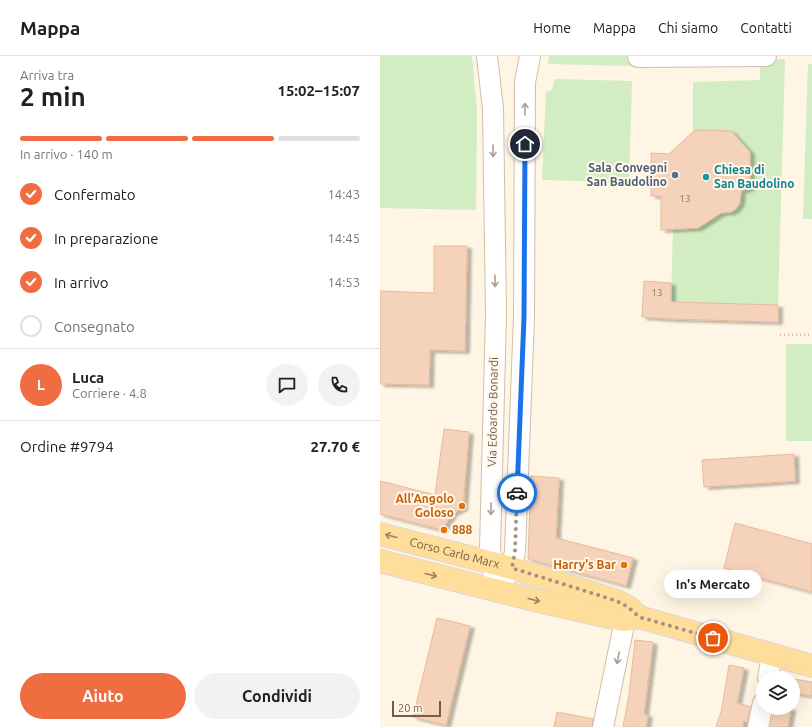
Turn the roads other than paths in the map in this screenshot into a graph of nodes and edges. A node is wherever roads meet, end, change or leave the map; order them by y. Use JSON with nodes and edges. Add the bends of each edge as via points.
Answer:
{"nodes":[{"id":1,"x":487,"y":56,"type":"edge"},
{"id":2,"x":522,"y":56,"type":"edge"},
{"id":3,"x":530,"y":56,"type":"edge"},
{"id":4,"x":638,"y":56,"type":"edge"},
{"id":5,"x":766,"y":56,"type":"edge"},
{"id":6,"x":525,"y":82,"type":"junction"},
{"id":7,"x":380,"y":534,"type":"edge"},
{"id":8,"x":380,"y":562,"type":"edge"},
{"id":9,"x":502,"y":565,"type":"junction"},
{"id":10,"x":496,"y":591,"type":"junction"},
{"id":11,"x":632,"y":619,"type":"junction"},
{"id":12,"x":772,"y":655,"type":"junction"},
{"id":13,"x":812,"y":666,"type":"edge"},
{"id":14,"x":769,"y":671,"type":"edge"},
{"id":15,"x":760,"y":715,"type":"edge"},
{"id":16,"x":603,"y":727,"type":"edge"},
{"id":17,"x":758,"y":727,"type":"edge"}],
"edges":[{"from":1,"to":9,"type":"street","name":"Via Edoardo Bonardi","one_way":true,"via":[[493,110],[496,314],[490,539]]},
{"from":2,"to":6,"type":"street","name":"Via Edoardo Bonardi"},
{"from":3,"to":6,"type":"street","name":"Via Edoardo Bonardi"},
{"from":4,"to":5,"type":"street"},
{"from":9,"to":6,"type":"street","name":"Via Edoardo Bonardi","one_way":true,"via":[[515,551],[524,317]]},
{"from":9,"to":7,"type":"main road","name":"Corso Carlo Marx","one_way":true},
{"from":8,"to":10,"type":"main road","name":"Corso Carlo Marx","one_way":true},
{"from":9,"to":10,"type":"street","name":"Via Edoardo Bonardi"},
{"from":9,"to":11,"type":"main road","name":"Corso Carlo Marx","via":[[617,601],[628,607]]},
{"from":10,"to":11,"type":"main road","name":"Corso Carlo Marx","one_way":true,"via":[[577,610]]},
{"from":11,"to":12,"type":"main road","name":"Corso Carlo Marx"},
{"from":11,"to":16,"type":"street","one_way":true},
{"from":12,"to":13,"type":"main road","name":"Corso Carlo Marx"},
{"from":12,"to":14,"type":"street"},
{"from":15,"to":17,"type":"street"}]}
